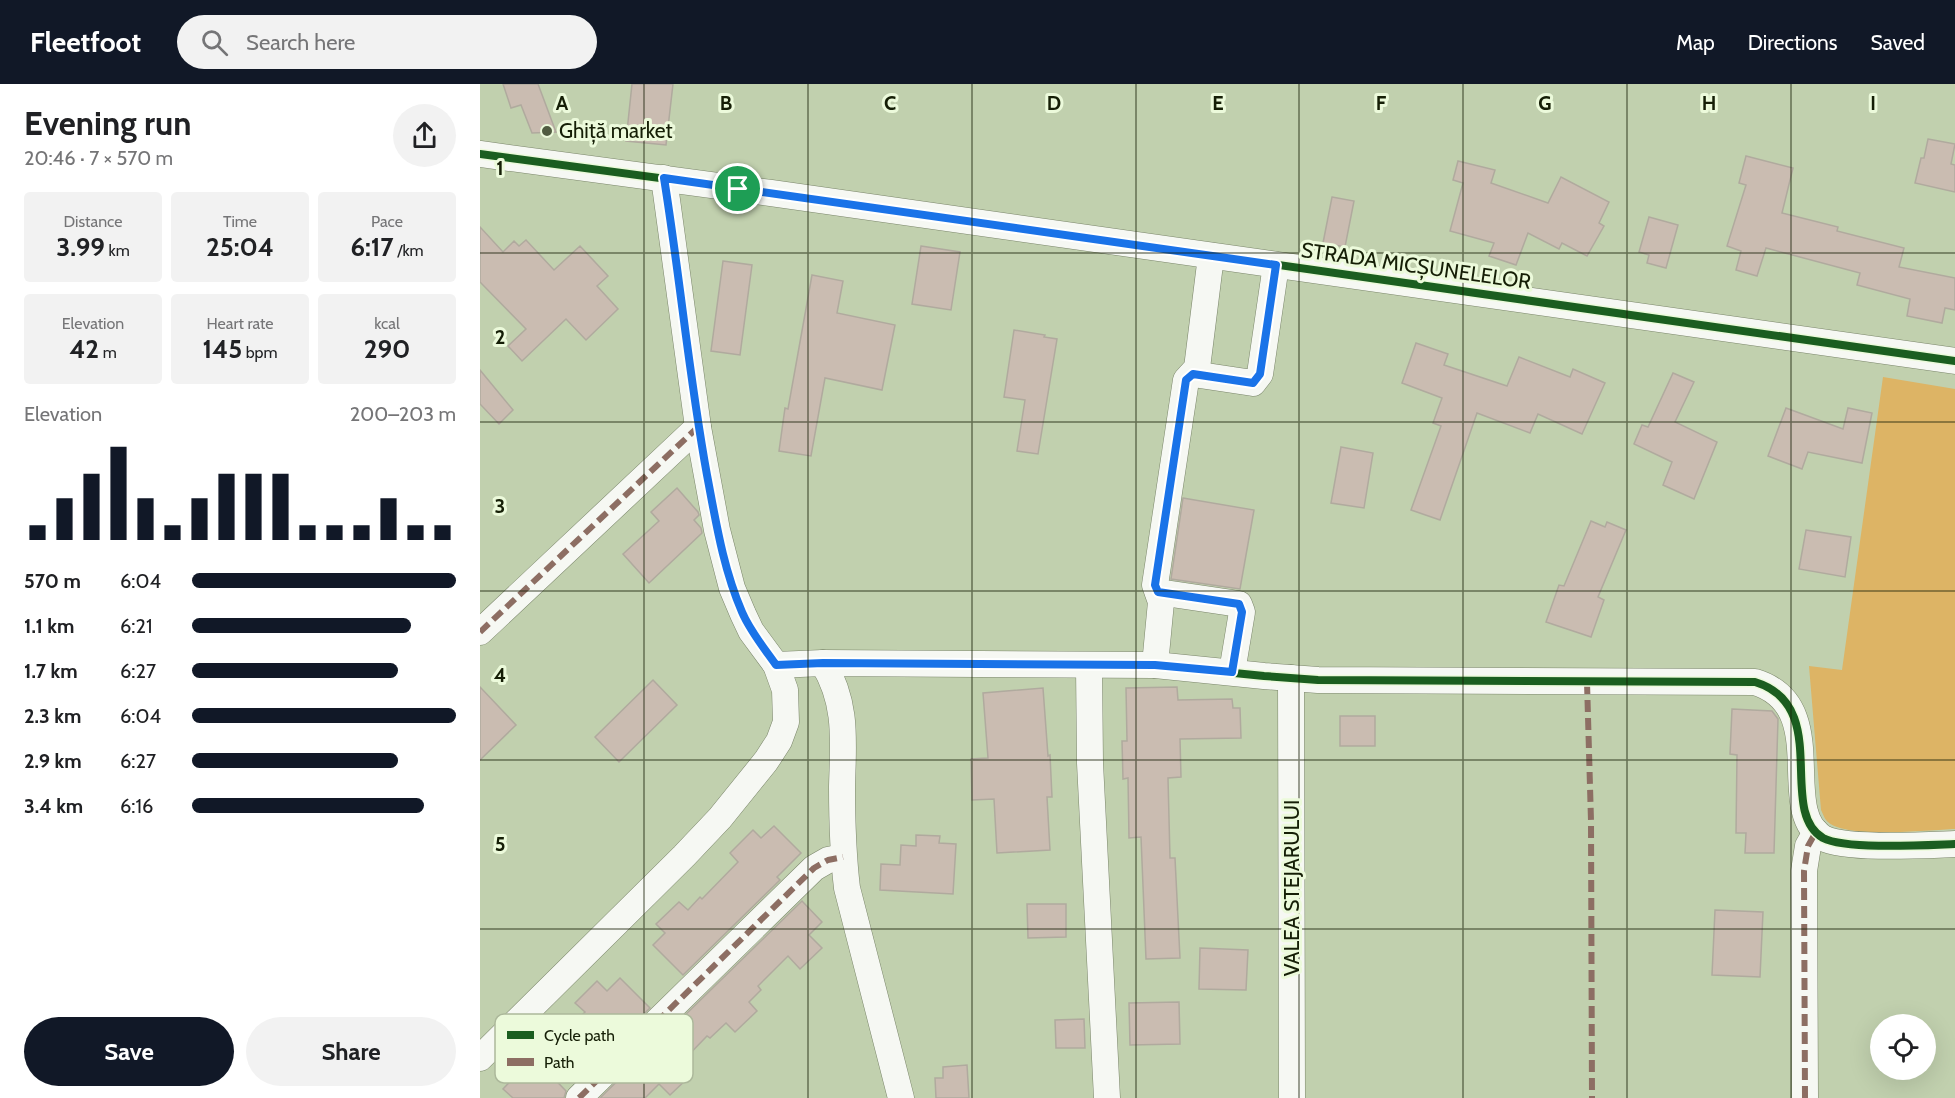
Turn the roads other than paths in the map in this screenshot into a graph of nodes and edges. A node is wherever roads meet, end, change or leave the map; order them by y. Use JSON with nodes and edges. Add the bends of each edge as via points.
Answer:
{"nodes":[{"id":1,"x":480,"y":153,"type":"edge"},
{"id":2,"x":664,"y":178,"type":"junction"},
{"id":3,"x":1211,"y":256,"type":"junction"},
{"id":4,"x":1276,"y":265,"type":"junction"},
{"id":5,"x":1955,"y":361,"type":"edge"},
{"id":6,"x":1193,"y":374,"type":"junction"},
{"id":7,"x":698,"y":427,"type":"junction"},
{"id":8,"x":1158,"y":592,"type":"junction"},
{"id":9,"x":480,"y":632,"type":"edge"},
{"id":10,"x":823,"y":663,"type":"junction"},
{"id":11,"x":776,"y":665,"type":"junction"},
{"id":12,"x":1155,"y":665,"type":"junction"},
{"id":13,"x":1089,"y":666,"type":"junction"},
{"id":14,"x":1232,"y":672,"type":"junction"},
{"id":15,"x":1290,"y":678,"type":"junction"},
{"id":16,"x":1816,"y":832,"type":"junction"},
{"id":17,"x":1955,"y":844,"type":"edge"},
{"id":18,"x":843,"y":857,"type":"junction"},
{"id":19,"x":524,"y":1014,"type":"edge"},
{"id":20,"x":665,"y":1014,"type":"edge"},
{"id":21,"x":495,"y":1043,"type":"edge"},
{"id":22,"x":480,"y":1058,"type":"edge"},
{"id":23,"x":594,"y":1083,"type":"edge"},
{"id":24,"x":579,"y":1098,"type":"edge"},
{"id":25,"x":901,"y":1098,"type":"edge"},
{"id":26,"x":1107,"y":1098,"type":"edge"},
{"id":27,"x":1293,"y":1098,"type":"edge"},
{"id":28,"x":1805,"y":1098,"type":"edge"}],
"edges":[{"from":1,"to":2,"type":"street","name":"STRADA MICȘUNELELOR"},
{"from":2,"to":3,"type":"street","name":"STRADA MICȘUNELELOR"},
{"from":2,"to":7,"type":"street"},
{"from":3,"to":4,"type":"street","name":"STRADA MICȘUNELELOR"},
{"from":3,"to":6,"type":"street","via":[[1197,368]]},
{"from":4,"to":5,"type":"street","name":"STRADA MICȘUNELELOR"},
{"from":4,"to":6,"type":"street","via":[[1257,379],[1253,383]]},
{"from":6,"to":8,"type":"street","via":[[1186,380],[1155,585]]},
{"from":7,"to":9,"type":"street"},
{"from":7,"to":11,"type":"street","via":[[732,588],[752,631]]},
{"from":8,"to":12,"type":"street","via":[[1161,602]]},
{"from":8,"to":14,"type":"street","via":[[1239,604],[1242,612]]},
{"from":10,"to":11,"type":"street"},
{"from":10,"to":13,"type":"street"},
{"from":10,"to":18,"type":"street","via":[[841,706]]},
{"from":11,"to":19,"type":"street","via":[[785,690],[786,722],[779,741],[753,779],[684,856]]},
{"from":12,"to":13,"type":"street"},
{"from":12,"to":14,"type":"street"},
{"from":13,"to":26,"type":"street","via":[[1090,763]]},
{"from":14,"to":15,"type":"street"},
{"from":15,"to":16,"type":"street","via":[[1766,685],[1782,696],[1796,720],[1803,795],[1807,816]]},
{"from":15,"to":27,"type":"street","name":"VALEA STEJARULUI"},
{"from":16,"to":17,"type":"street","via":[[1837,842]]},
{"from":16,"to":28,"type":"street","via":[[1808,846],[1804,871]]},
{"from":18,"to":20,"type":"street","via":[[814,868]]},
{"from":18,"to":25,"type":"street","via":[[858,937]]},
{"from":21,"to":22,"type":"street"},
{"from":23,"to":24,"type":"street"}]}
